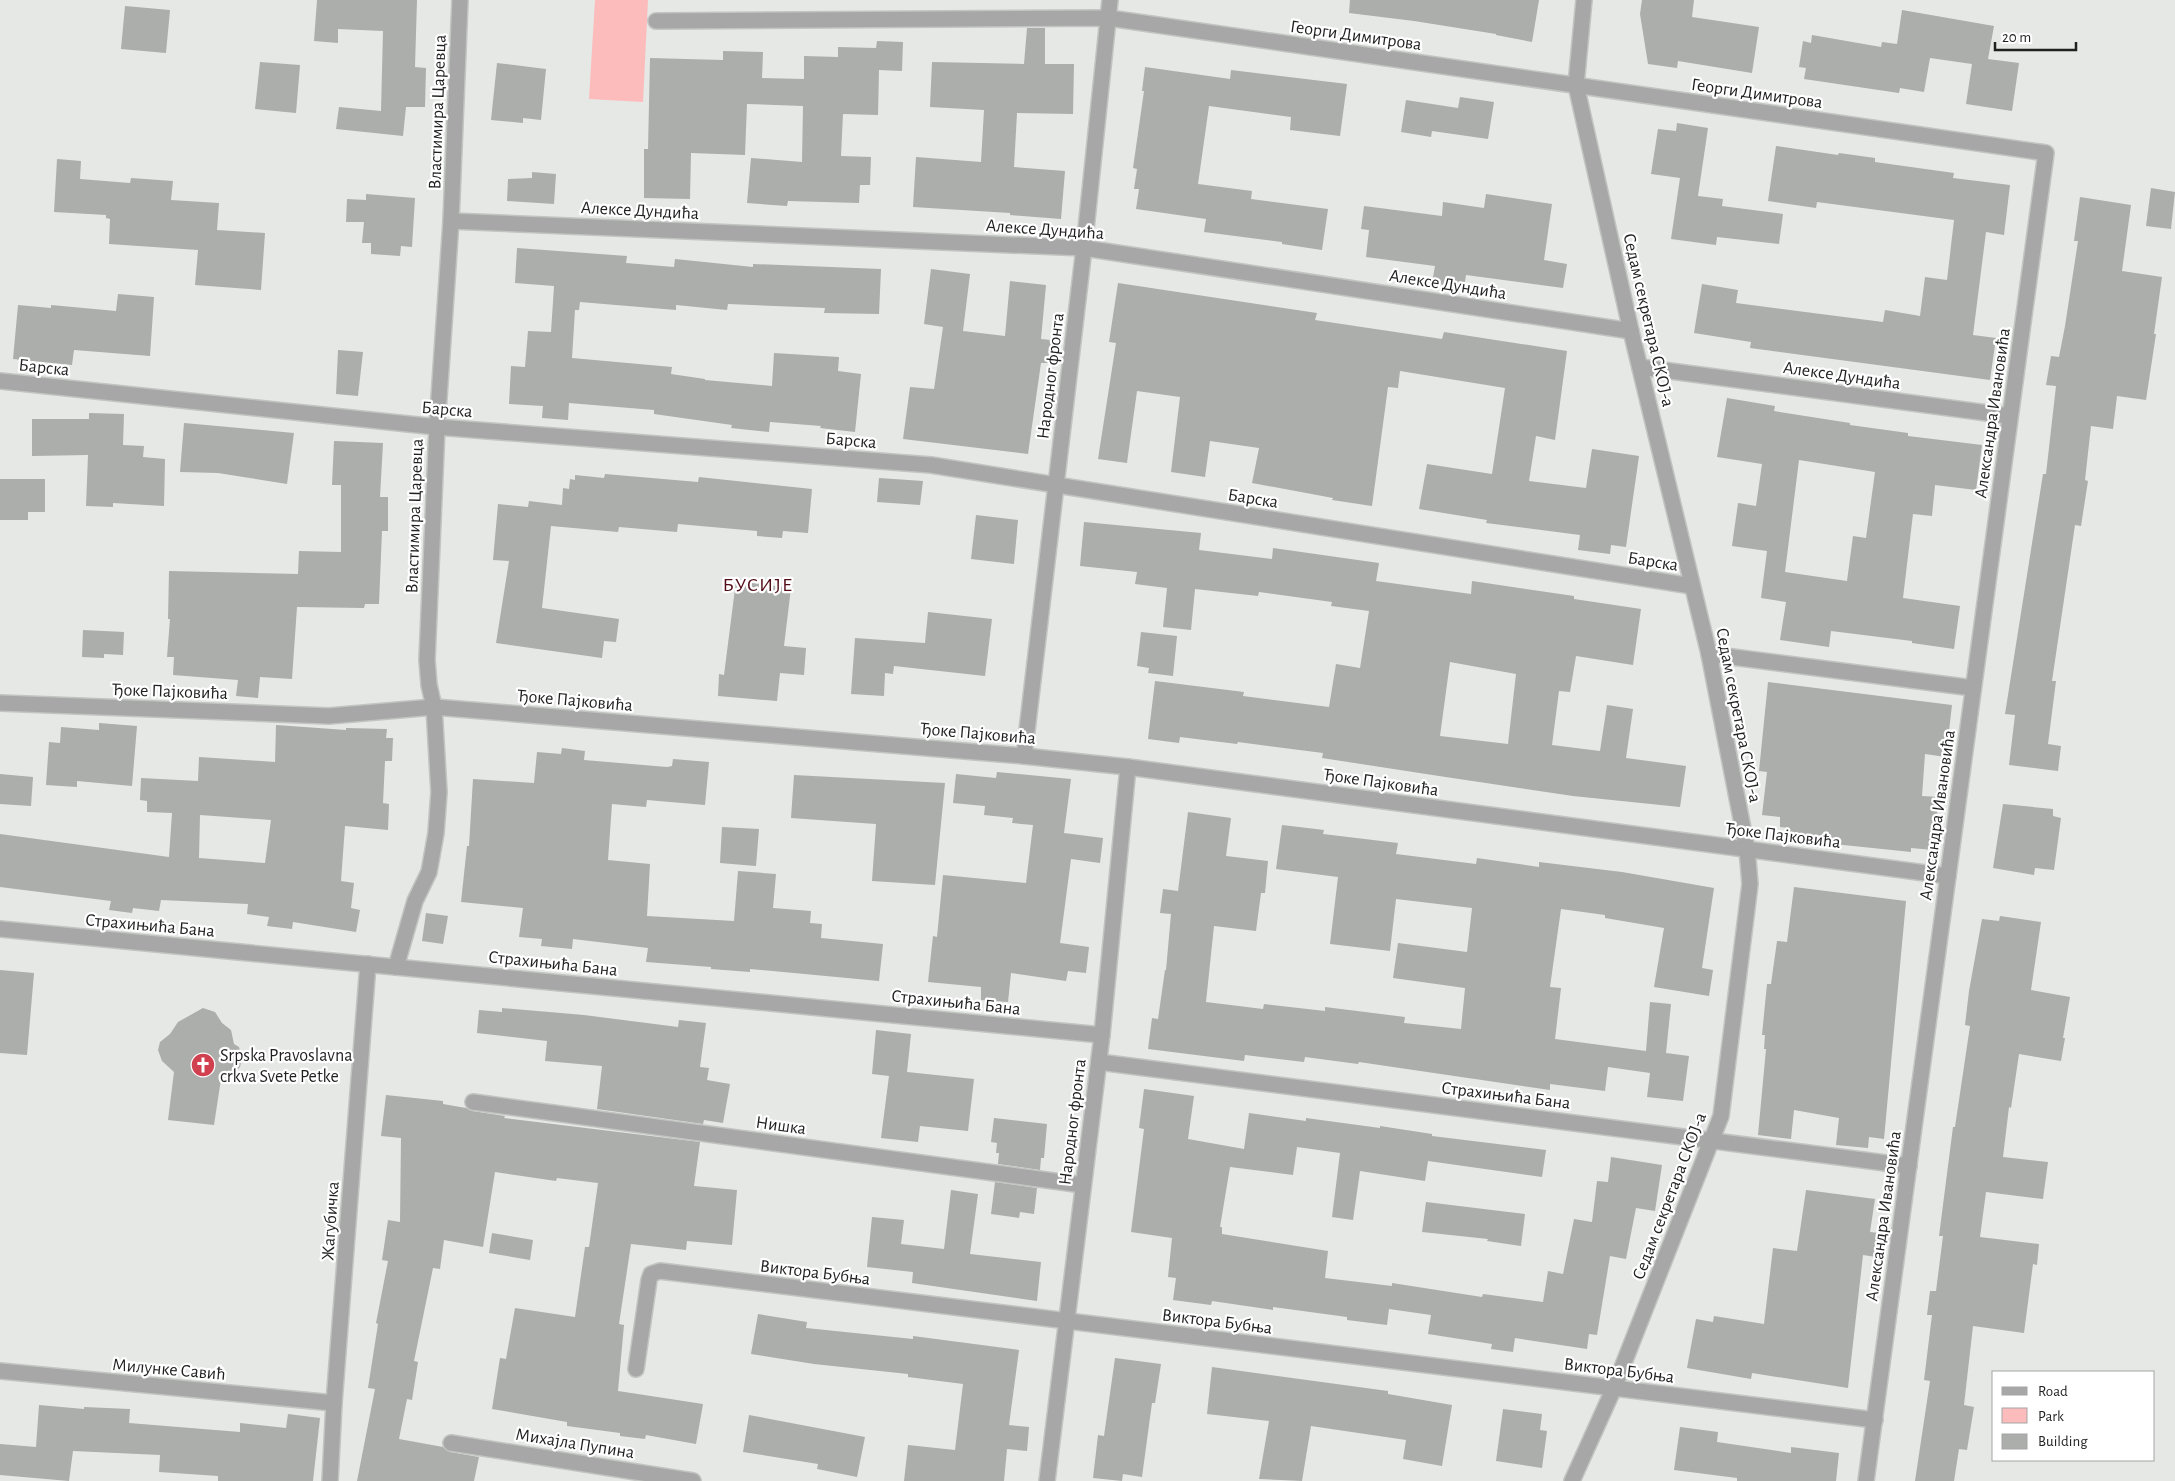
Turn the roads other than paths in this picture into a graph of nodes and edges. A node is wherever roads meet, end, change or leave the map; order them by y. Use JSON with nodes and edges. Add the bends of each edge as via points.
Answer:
{"nodes":[{"id":1,"x":460,"y":0,"type":"edge"},
{"id":2,"x":1110,"y":0,"type":"edge"},
{"id":3,"x":1584,"y":0,"type":"edge"},
{"id":4,"x":1110,"y":18,"type":"junction"},
{"id":5,"x":656,"y":21,"type":"dead end"},
{"id":6,"x":1576,"y":86,"type":"junction"},
{"id":7,"x":2046,"y":153,"type":"joint"},
{"id":8,"x":451,"y":221,"type":"junction"},
{"id":9,"x":1084,"y":248,"type":"junction"},
{"id":10,"x":1631,"y":331,"type":"junction"},
{"id":11,"x":1640,"y":367,"type":"junction"},
{"id":12,"x":0,"y":381,"type":"edge"},
{"id":13,"x":2010,"y":416,"type":"junction"},
{"id":14,"x":437,"y":427,"type":"junction"},
{"id":15,"x":1055,"y":486,"type":"junction"},
{"id":16,"x":1692,"y":586,"type":"junction"},
{"id":17,"x":1709,"y":654,"type":"junction"},
{"id":18,"x":1973,"y":688,"type":"junction"},
{"id":19,"x":0,"y":703,"type":"edge"},
{"id":20,"x":434,"y":707,"type":"junction"},
{"id":21,"x":1024,"y":756,"type":"junction"},
{"id":22,"x":1128,"y":767,"type":"junction"},
{"id":23,"x":1747,"y":849,"type":"junction"},
{"id":24,"x":1948,"y":876,"type":"junction"},
{"id":25,"x":0,"y":929,"type":"edge"},
{"id":26,"x":368,"y":964,"type":"junction"},
{"id":27,"x":396,"y":966,"type":"junction"},
{"id":28,"x":1102,"y":1035,"type":"junction"},
{"id":29,"x":1099,"y":1062,"type":"junction"},
{"id":30,"x":473,"y":1102,"type":"dead end"},
{"id":31,"x":1713,"y":1140,"type":"junction"},
{"id":32,"x":1909,"y":1166,"type":"junction"},
{"id":33,"x":1083,"y":1185,"type":"junction"},
{"id":34,"x":1065,"y":1322,"type":"junction"},
{"id":35,"x":636,"y":1368,"type":"dead end"},
{"id":36,"x":0,"y":1371,"type":"edge"},
{"id":37,"x":1614,"y":1388,"type":"junction"},
{"id":38,"x":334,"y":1403,"type":"junction"},
{"id":39,"x":1875,"y":1420,"type":"junction"},
{"id":40,"x":451,"y":1443,"type":"dead end"},
{"id":41,"x":330,"y":1481,"type":"edge"},
{"id":42,"x":693,"y":1481,"type":"edge"},
{"id":43,"x":1047,"y":1481,"type":"edge"},
{"id":44,"x":1572,"y":1481,"type":"edge"},
{"id":45,"x":1866,"y":1481,"type":"edge"}],
"edges":[{"from":1,"to":8,"type":"street","name":"Властимира Царевца"},
{"from":2,"to":4,"type":"street","name":"Народног фронта"},
{"from":3,"to":6,"type":"street","name":"Седам секретара СКОЈ-а"},
{"from":4,"to":5,"type":"street","name":"Георги Димитрова"},
{"from":4,"to":6,"type":"street","name":"Георги Димитрова"},
{"from":4,"to":9,"type":"street","name":"Народног фронта"},
{"from":6,"to":7,"type":"street","name":"Георги Димитрова"},
{"from":6,"to":10,"type":"street","name":"Седам секретара СКОЈ-а"},
{"from":7,"to":13,"type":"street","name":"Александра Ивановића"},
{"from":8,"to":9,"type":"street","name":"Алексе Дундића"},
{"from":8,"to":14,"type":"street","name":"Властимира Царевца"},
{"from":9,"to":10,"type":"street","name":"Алексе Дундића"},
{"from":9,"to":15,"type":"street","name":"Народног фронта"},
{"from":10,"to":11,"type":"street","name":"Седам секретара СКОЈ-а"},
{"from":11,"to":13,"type":"street","name":"Алексе Дундића"},
{"from":11,"to":16,"type":"street","name":"Седам секретара СКОЈ-а"},
{"from":12,"to":14,"type":"street","name":"Барска"},
{"from":13,"to":18,"type":"street","name":"Александра Ивановића"},
{"from":14,"to":15,"type":"street","name":"Барска","via":[[931,466]]},
{"from":14,"to":20,"type":"street","name":"Властимира Царевца","via":[[427,660],[428,685]]},
{"from":15,"to":16,"type":"street","name":"Барска"},
{"from":15,"to":21,"type":"street","name":"Народног фронта"},
{"from":16,"to":17,"type":"street","name":"Седам секретара СКОЈ-а"},
{"from":17,"to":18,"type":"street"},
{"from":17,"to":23,"type":"street","name":"Седам секретара СКОЈ-а"},
{"from":18,"to":24,"type":"street","name":"Александра Ивановића"},
{"from":19,"to":20,"type":"street","name":"Ђоке Пајковића","via":[[329,716]]},
{"from":20,"to":21,"type":"street","name":"Ђоке Пајковића"},
{"from":20,"to":27,"type":"street","name":"Властимира Царевца","via":[[439,792],[436,833],[429,872],[415,901]]},
{"from":21,"to":22,"type":"street","name":"Ђоке Пајковића"},
{"from":22,"to":23,"type":"street","name":"Ђоке Пајковића"},
{"from":22,"to":28,"type":"street","name":"Народног фронта"},
{"from":23,"to":24,"type":"street","name":"Ђоке Пајковића"},
{"from":23,"to":31,"type":"street","name":"Седам секретара СКОЈ-а","via":[[1748,894],[1721,1116]]},
{"from":24,"to":32,"type":"street","name":"Александра Ивановића"},
{"from":25,"to":26,"type":"street","name":"Страхињића Бана"},
{"from":26,"to":27,"type":"street","name":"Страхињића Бана"},
{"from":26,"to":38,"type":"street","name":"Жагубичка"},
{"from":27,"to":28,"type":"street","name":"Страхињића Бана"},
{"from":28,"to":29,"type":"street","name":"Народног фронта"},
{"from":29,"to":31,"type":"street","name":"Страхињића Бана"},
{"from":29,"to":33,"type":"street","name":"Народног фронта"},
{"from":30,"to":33,"type":"street","name":"Нишка"},
{"from":31,"to":32,"type":"street","name":"Страхињића Бана"},
{"from":31,"to":37,"type":"street","name":"Седам секретара СКОЈ-а"},
{"from":32,"to":39,"type":"street","name":"Александра Ивановића"},
{"from":33,"to":34,"type":"street","name":"Народног фронта"},
{"from":34,"to":35,"type":"street","name":"Виктора Бубња","via":[[656,1272],[649,1280]]},
{"from":34,"to":37,"type":"street","name":"Виктора Бубња"},
{"from":34,"to":43,"type":"street","name":"Народног фронта"},
{"from":36,"to":38,"type":"street","name":"Милунке Савић"},
{"from":37,"to":39,"type":"street","name":"Виктора Бубња"},
{"from":37,"to":44,"type":"street","name":"Седам секретара СКОЈ-а"},
{"from":38,"to":41,"type":"street","name":"Жагубичка"},
{"from":39,"to":45,"type":"street","name":"Александра Ивановића"},
{"from":40,"to":42,"type":"street","name":"Михајла Пупина"}]}
